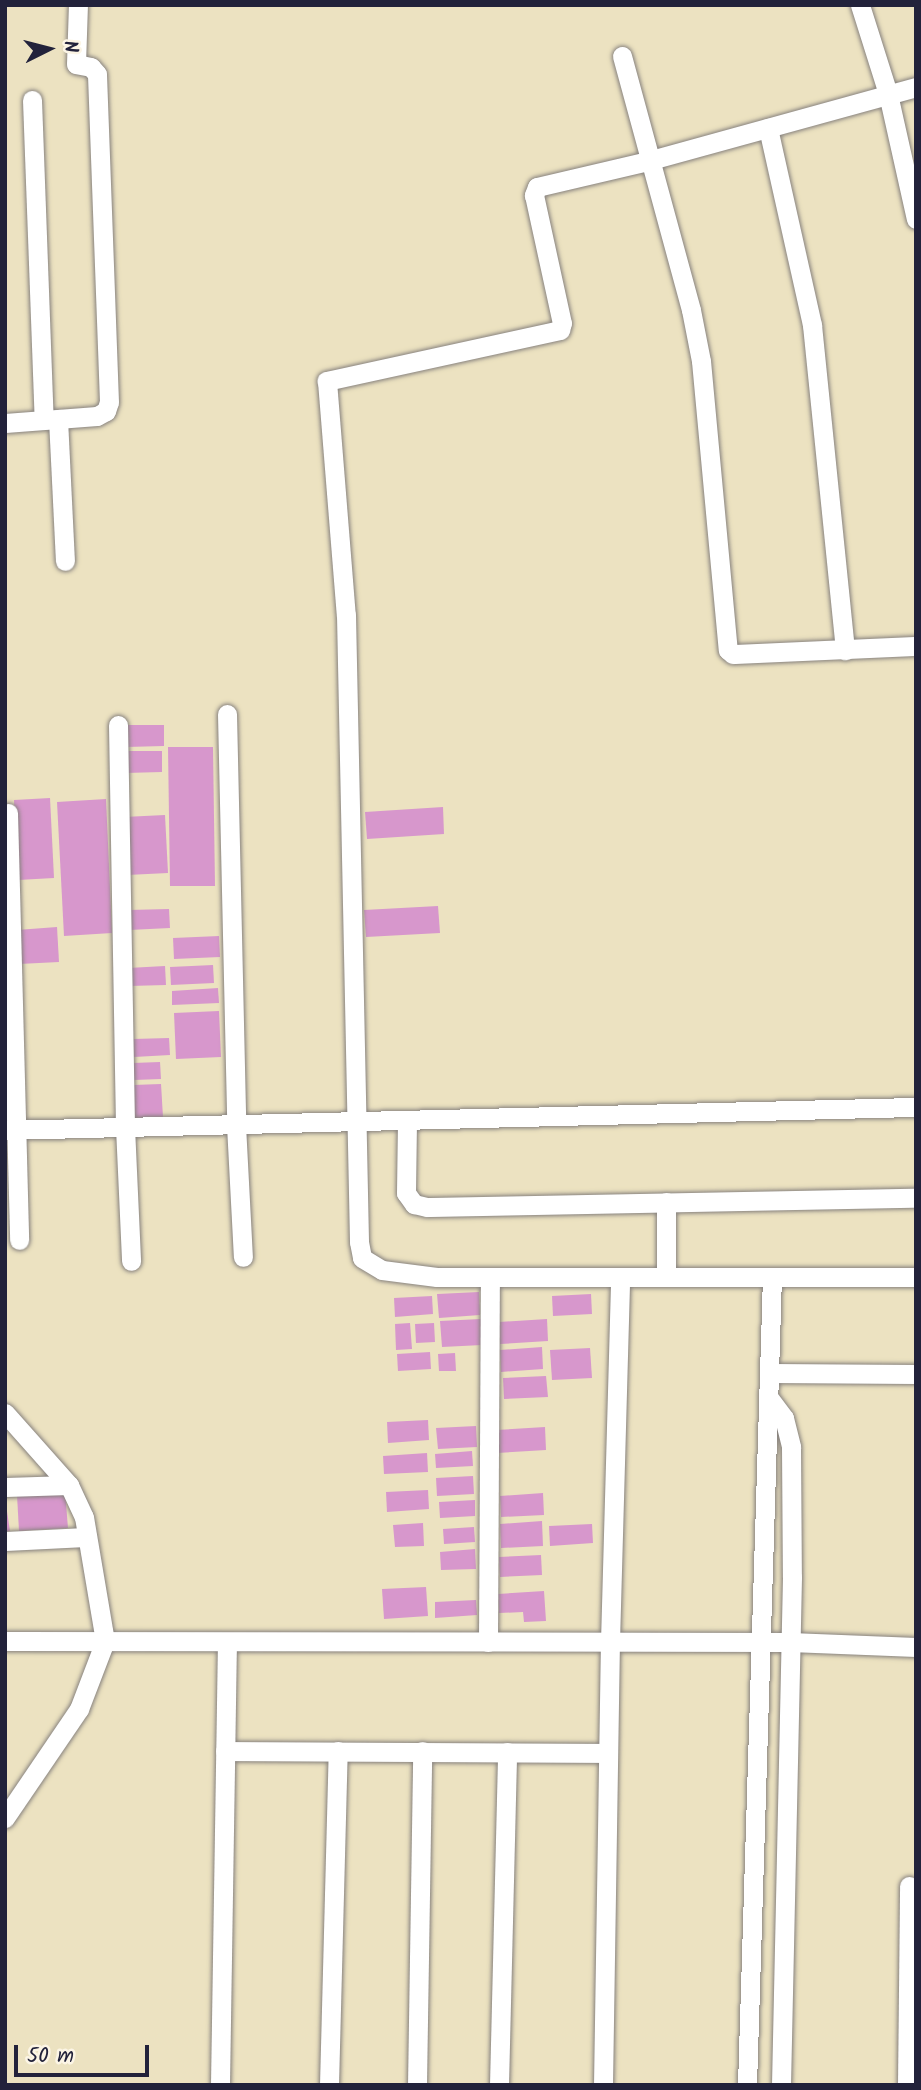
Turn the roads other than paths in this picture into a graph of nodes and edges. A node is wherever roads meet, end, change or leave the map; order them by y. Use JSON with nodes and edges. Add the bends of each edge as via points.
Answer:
{"nodes":[{"id":1,"x":78,"y":5,"type":"edge"},
{"id":2,"x":860,"y":5,"type":"edge"},
{"id":3,"x":622,"y":56,"type":"dead end"},
{"id":4,"x":916,"y":87,"type":"edge"},
{"id":5,"x":888,"y":94,"type":"junction"},
{"id":6,"x":32,"y":100,"type":"dead end"},
{"id":7,"x":768,"y":128,"type":"junction"},
{"id":8,"x":648,"y":160,"type":"junction"},
{"id":9,"x":916,"y":219,"type":"edge"},
{"id":10,"x":51,"y":419,"type":"junction"},
{"id":11,"x":5,"y":423,"type":"edge"},
{"id":12,"x":65,"y":561,"type":"dead end"},
{"id":13,"x":916,"y":646,"type":"edge"},
{"id":14,"x":845,"y":650,"type":"junction"},
{"id":15,"x":227,"y":714,"type":"dead end"},
{"id":16,"x":118,"y":725,"type":"dead end"},
{"id":17,"x":8,"y":813,"type":"dead end"},
{"id":18,"x":916,"y":1107,"type":"edge"},
{"id":19,"x":407,"y":1121,"type":"junction"},
{"id":20,"x":357,"y":1123,"type":"junction"},
{"id":21,"x":236,"y":1125,"type":"junction"},
{"id":22,"x":125,"y":1127,"type":"junction"},
{"id":23,"x":11,"y":1129,"type":"edge"},
{"id":24,"x":916,"y":1198,"type":"edge"},
{"id":25,"x":666,"y":1202,"type":"junction"},
{"id":26,"x":19,"y":1240,"type":"dead end"},
{"id":27,"x":243,"y":1257,"type":"dead end"},
{"id":28,"x":131,"y":1261,"type":"dead end"},
{"id":29,"x":489,"y":1277,"type":"junction"},
{"id":30,"x":667,"y":1277,"type":"junction"},
{"id":31,"x":916,"y":1277,"type":"edge"},
{"id":32,"x":620,"y":1278,"type":"junction"},
{"id":33,"x":772,"y":1278,"type":"junction"},
{"id":34,"x":770,"y":1373,"type":"junction"},
{"id":35,"x":916,"y":1374,"type":"edge"},
{"id":36,"x":769,"y":1398,"type":"junction"},
{"id":37,"x":5,"y":1413,"type":"edge"},
{"id":38,"x":69,"y":1485,"type":"junction"},
{"id":39,"x":5,"y":1487,"type":"edge"},
{"id":40,"x":86,"y":1537,"type":"junction"},
{"id":41,"x":5,"y":1541,"type":"edge"},
{"id":42,"x":5,"y":1641,"type":"edge"},
{"id":43,"x":105,"y":1642,"type":"junction"},
{"id":44,"x":227,"y":1642,"type":"junction"},
{"id":45,"x":488,"y":1642,"type":"junction"},
{"id":46,"x":610,"y":1642,"type":"junction"},
{"id":47,"x":762,"y":1642,"type":"junction"},
{"id":48,"x":790,"y":1642,"type":"junction"},
{"id":49,"x":916,"y":1647,"type":"edge"},
{"id":50,"x":225,"y":1751,"type":"junction"},
{"id":51,"x":338,"y":1751,"type":"junction"},
{"id":52,"x":422,"y":1751,"type":"junction"},
{"id":53,"x":507,"y":1752,"type":"junction"},
{"id":54,"x":608,"y":1753,"type":"junction"},
{"id":55,"x":5,"y":1818,"type":"edge"},
{"id":56,"x":909,"y":1886,"type":"dead end"},
{"id":57,"x":220,"y":2085,"type":"edge"},
{"id":58,"x":329,"y":2085,"type":"edge"},
{"id":59,"x":418,"y":2085,"type":"edge"},
{"id":60,"x":499,"y":2085,"type":"edge"},
{"id":61,"x":603,"y":2085,"type":"edge"},
{"id":62,"x":747,"y":2085,"type":"edge"},
{"id":63,"x":781,"y":2085,"type":"edge"},
{"id":64,"x":907,"y":2085,"type":"edge"}],
"edges":[{"from":1,"to":10,"type":"street","via":[[76,64],[91,67],[97,74],[109,402],[106,411],[97,416]]},
{"from":2,"to":5,"type":"street"},
{"from":3,"to":8,"type":"street"},
{"from":4,"to":5,"type":"street"},
{"from":5,"to":7,"type":"street"},
{"from":5,"to":9,"type":"street"},
{"from":6,"to":10,"type":"street"},
{"from":7,"to":8,"type":"street"},
{"from":7,"to":14,"type":"street","via":[[812,325]]},
{"from":8,"to":14,"type":"street","via":[[701,361],[729,650],[733,654]]},
{"from":8,"to":20,"type":"street","via":[[534,190],[560,330],[327,381],[346,615]]},
{"from":10,"to":11,"type":"street"},
{"from":10,"to":12,"type":"street"},
{"from":13,"to":14,"type":"street"},
{"from":15,"to":21,"type":"street"},
{"from":16,"to":22,"type":"street"},
{"from":17,"to":23,"type":"street"},
{"from":18,"to":19,"type":"street"},
{"from":19,"to":20,"type":"street"},
{"from":19,"to":25,"type":"street","via":[[406,1193],[414,1204]]},
{"from":20,"to":21,"type":"street"},
{"from":20,"to":29,"type":"street","via":[[362,1258],[382,1270]]},
{"from":21,"to":22,"type":"street"},
{"from":21,"to":27,"type":"street"},
{"from":22,"to":23,"type":"street"},
{"from":22,"to":28,"type":"street"},
{"from":23,"to":26,"type":"street"},
{"from":24,"to":25,"type":"street"},
{"from":25,"to":30,"type":"street"},
{"from":29,"to":32,"type":"street"},
{"from":29,"to":45,"type":"street"},
{"from":30,"to":32,"type":"street"},
{"from":30,"to":33,"type":"street"},
{"from":31,"to":33,"type":"street"},
{"from":32,"to":46,"type":"street"},
{"from":33,"to":34,"type":"street"},
{"from":34,"to":35,"type":"street"},
{"from":34,"to":36,"type":"street"},
{"from":36,"to":47,"type":"street"},
{"from":36,"to":48,"type":"street","via":[[784,1418],[790,1447]]},
{"from":37,"to":38,"type":"street"},
{"from":38,"to":39,"type":"street"},
{"from":38,"to":40,"type":"street","via":[[84,1517]]},
{"from":40,"to":41,"type":"street"},
{"from":40,"to":43,"type":"street"},
{"from":42,"to":43,"type":"street"},
{"from":43,"to":44,"type":"street"},
{"from":43,"to":55,"type":"street","via":[[79,1709]]},
{"from":44,"to":45,"type":"street"},
{"from":44,"to":50,"type":"street"},
{"from":45,"to":46,"type":"street"},
{"from":46,"to":47,"type":"street"},
{"from":46,"to":54,"type":"street"},
{"from":47,"to":48,"type":"street"},
{"from":47,"to":62,"type":"street"},
{"from":48,"to":49,"type":"street"},
{"from":48,"to":63,"type":"street"},
{"from":50,"to":51,"type":"street"},
{"from":50,"to":57,"type":"street"},
{"from":51,"to":52,"type":"street"},
{"from":51,"to":58,"type":"street"},
{"from":52,"to":53,"type":"street"},
{"from":52,"to":59,"type":"street"},
{"from":53,"to":54,"type":"street"},
{"from":53,"to":60,"type":"street"},
{"from":54,"to":61,"type":"street"},
{"from":56,"to":64,"type":"street"}]}
